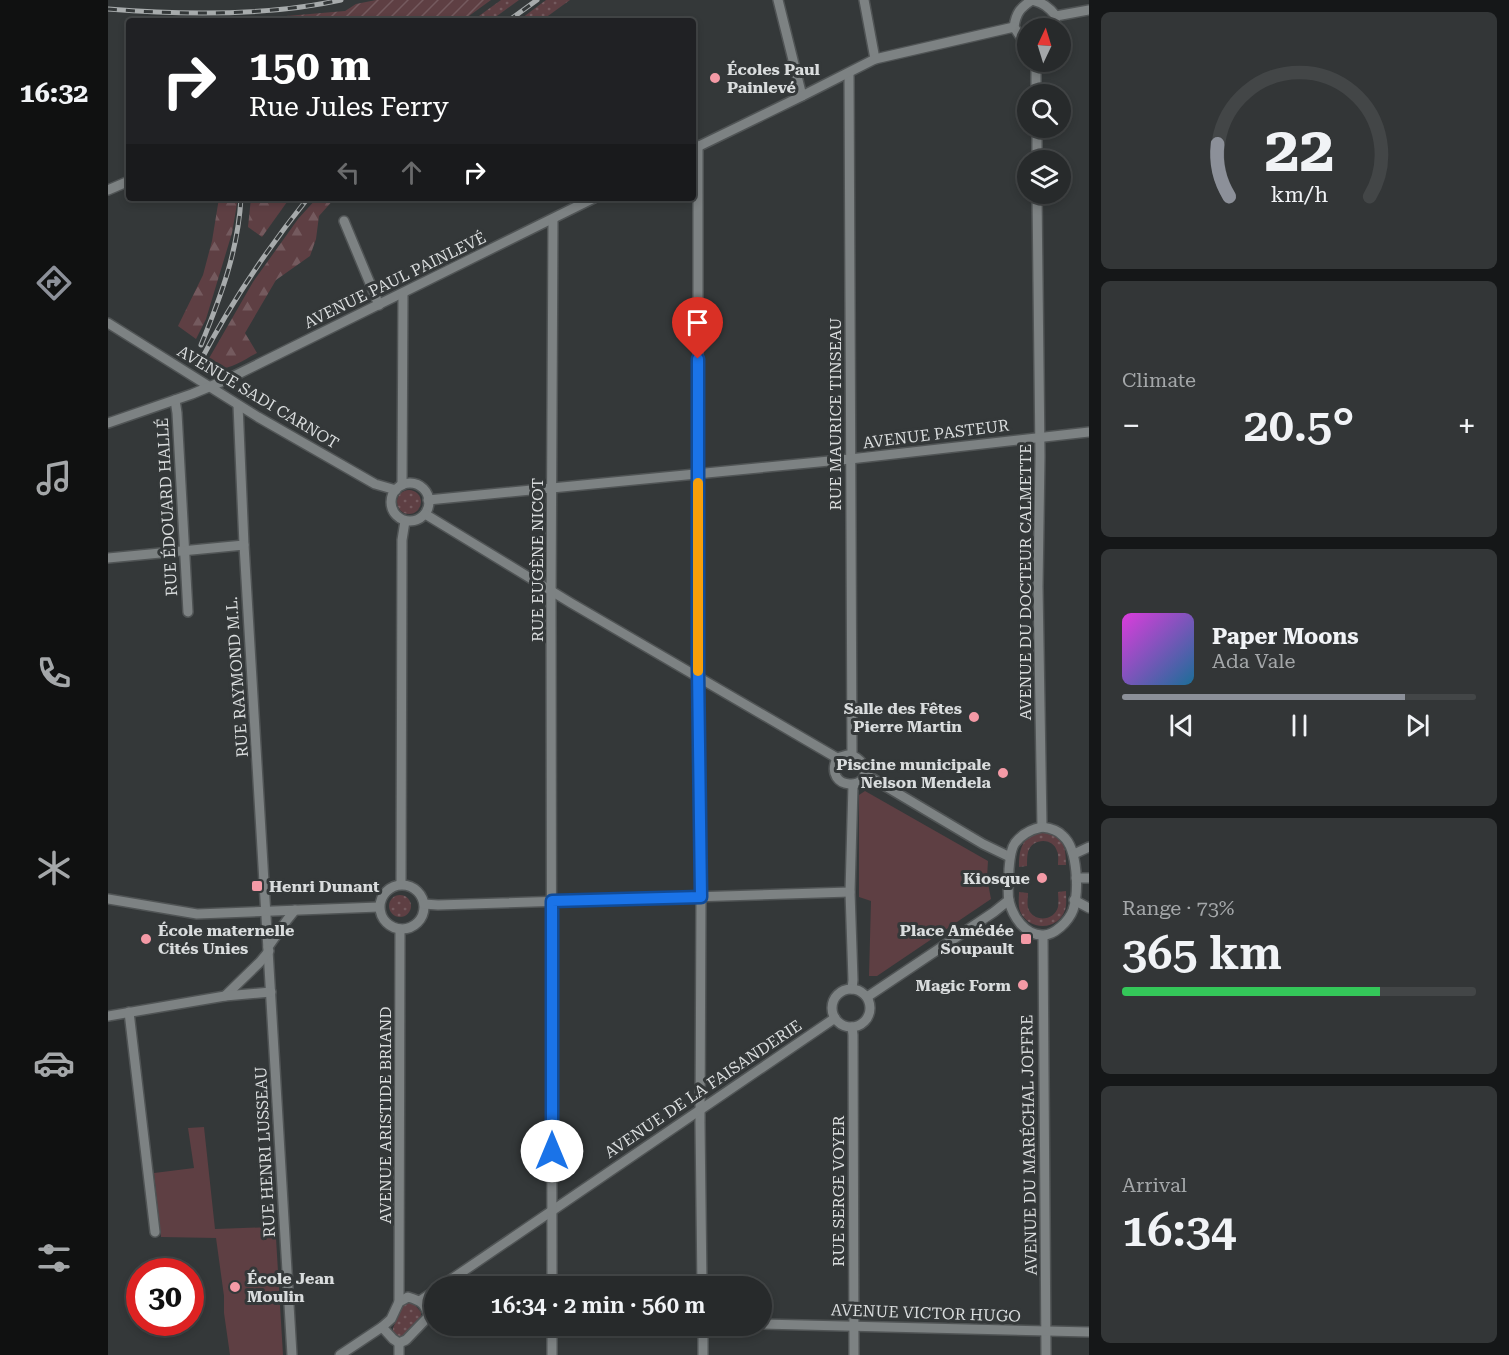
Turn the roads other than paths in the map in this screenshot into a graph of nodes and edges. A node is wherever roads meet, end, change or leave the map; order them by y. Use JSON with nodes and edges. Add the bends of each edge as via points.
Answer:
{"nodes":[{"id":1,"x":778,"y":0,"type":"edge"},
{"id":2,"x":864,"y":0,"type":"edge"},
{"id":3,"x":1032,"y":0,"type":"edge"},
{"id":4,"x":1089,"y":9,"type":"edge"},
{"id":5,"x":1056,"y":16,"type":"joint"},
{"id":6,"x":1014,"y":27,"type":"junction"},
{"id":7,"x":1017,"y":32,"type":"edge"},
{"id":8,"x":875,"y":59,"type":"junction"},
{"id":9,"x":849,"y":73,"type":"junction"},
{"id":10,"x":802,"y":96,"type":"junction"},
{"id":11,"x":696,"y":147,"type":"edge"},
{"id":12,"x":126,"y":182,"type":"edge"},
{"id":13,"x":108,"y":190,"type":"edge"},
{"id":14,"x":588,"y":201,"type":"edge"},
{"id":15,"x":1037,"y":204,"type":"edge"},
{"id":16,"x":553,"y":219,"type":"junction"},
{"id":17,"x":344,"y":221,"type":"dead end"},
{"id":18,"x":403,"y":293,"type":"junction"},
{"id":19,"x":379,"y":305,"type":"junction"},
{"id":20,"x":108,"y":323,"type":"edge"},
{"id":21,"x":208,"y":386,"type":"junction"},
{"id":22,"x":175,"y":400,"type":"junction"},
{"id":23,"x":238,"y":405,"type":"junction"},
{"id":24,"x":108,"y":423,"type":"edge"},
{"id":25,"x":1089,"y":432,"type":"edge"},
{"id":26,"x":1039,"y":437,"type":"junction"},
{"id":27,"x":850,"y":459,"type":"junction"},
{"id":28,"x":698,"y":474,"type":"junction"},
{"id":29,"x":399,"y":487,"type":"junction"},
{"id":30,"x":552,"y":488,"type":"junction"},
{"id":31,"x":428,"y":500,"type":"junction"},
{"id":32,"x":425,"y":514,"type":"junction"},
{"id":33,"x":405,"y":521,"type":"junction"},
{"id":34,"x":244,"y":545,"type":"junction"},
{"id":35,"x":186,"y":551,"type":"junction"},
{"id":36,"x":108,"y":558,"type":"edge"},
{"id":37,"x":551,"y":590,"type":"junction"},
{"id":38,"x":188,"y":612,"type":"dead end"},
{"id":39,"x":698,"y":677,"type":"junction"},
{"id":40,"x":852,"y":755,"type":"junction"},
{"id":41,"x":837,"y":758,"type":"junction"},
{"id":42,"x":865,"y":774,"type":"junction"},
{"id":43,"x":853,"y":785,"type":"junction"},
{"id":44,"x":1042,"y":827,"type":"junction"},
{"id":45,"x":1089,"y":847,"type":"edge"},
{"id":46,"x":1074,"y":854,"type":"junction"},
{"id":47,"x":1010,"y":857,"type":"junction"},
{"id":48,"x":1076,"y":878,"type":"junction"},
{"id":49,"x":1089,"y":878,"type":"edge"},
{"id":50,"x":401,"y":884,"type":"junction"},
{"id":51,"x":850,"y":892,"type":"junction"},
{"id":52,"x":701,"y":897,"type":"junction"},
{"id":53,"x":108,"y":899,"type":"edge"},
{"id":54,"x":1009,"y":900,"type":"junction"},
{"id":55,"x":1074,"y":900,"type":"junction"},
{"id":56,"x":552,"y":901,"type":"junction"},
{"id":57,"x":424,"y":904,"type":"junction"},
{"id":58,"x":379,"y":907,"type":"junction"},
{"id":59,"x":1089,"y":908,"type":"edge"},
{"id":60,"x":296,"y":910,"type":"junction"},
{"id":61,"x":266,"y":912,"type":"junction"},
{"id":62,"x":400,"y":929,"type":"junction"},
{"id":63,"x":1043,"y":936,"type":"junction"},
{"id":64,"x":268,"y":949,"type":"junction"},
{"id":65,"x":852,"y":988,"type":"junction"},
{"id":66,"x":271,"y":992,"type":"junction"},
{"id":67,"x":225,"y":996,"type":"junction"},
{"id":68,"x":867,"y":997,"type":"junction"},
{"id":69,"x":129,"y":1012,"type":"junction"},
{"id":70,"x":108,"y":1016,"type":"edge"},
{"id":71,"x":835,"y":1018,"type":"junction"},
{"id":72,"x":852,"y":1027,"type":"junction"},
{"id":73,"x":700,"y":1109,"type":"junction"},
{"id":74,"x":552,"y":1211,"type":"junction"},
{"id":75,"x":155,"y":1232,"type":"dead end"},
{"id":76,"x":456,"y":1276,"type":"edge"},
{"id":77,"x":552,"y":1276,"type":"edge"},
{"id":78,"x":702,"y":1276,"type":"edge"},
{"id":79,"x":424,"y":1298,"type":"edge"},
{"id":80,"x":421,"y":1300,"type":"junction"},
{"id":81,"x":399,"y":1302,"type":"junction"},
{"id":82,"x":424,"y":1305,"type":"edge"},
{"id":83,"x":424,"y":1323,"type":"edge"},
{"id":84,"x":772,"y":1324,"type":"edge"},
{"id":85,"x":854,"y":1325,"type":"junction"},
{"id":86,"x":382,"y":1327,"type":"junction"},
{"id":87,"x":1046,"y":1331,"type":"junction"},
{"id":88,"x":1089,"y":1332,"type":"edge"},
{"id":89,"x":552,"y":1336,"type":"edge"},
{"id":90,"x":703,"y":1336,"type":"edge"},
{"id":91,"x":399,"y":1343,"type":"junction"},
{"id":92,"x":292,"y":1355,"type":"edge"},
{"id":93,"x":340,"y":1355,"type":"edge"},
{"id":94,"x":399,"y":1355,"type":"edge"},
{"id":95,"x":552,"y":1355,"type":"edge"},
{"id":96,"x":703,"y":1355,"type":"edge"},
{"id":97,"x":854,"y":1355,"type":"edge"},
{"id":98,"x":1046,"y":1355,"type":"edge"}],
"edges":[{"from":1,"to":10,"type":"street"},
{"from":2,"to":8,"type":"street"},
{"from":3,"to":5,"type":"street","via":[[1050,8]]},
{"from":3,"to":6,"type":"street","via":[[1015,15]]},
{"from":4,"to":5,"type":"street"},
{"from":6,"to":7,"type":"street"},
{"from":6,"to":8,"type":"street"},
{"from":8,"to":9,"type":"street"},
{"from":9,"to":10,"type":"street"},
{"from":9,"to":27,"type":"street","name":"RUE MAURICE TINSEAU"},
{"from":10,"to":11,"type":"street"},
{"from":11,"to":28,"type":"street"},
{"from":12,"to":13,"type":"street"},
{"from":14,"to":16,"type":"street","name":"AVENUE PAUL PAINLEVÉ"},
{"from":15,"to":26,"type":"street","name":"AVENUE DU DOCTEUR CALMETTE"},
{"from":16,"to":18,"type":"street","name":"AVENUE PAUL PAINLEVÉ"},
{"from":16,"to":30,"type":"street","name":"RUE EUGÈNE NICOT"},
{"from":17,"to":19,"type":"street"},
{"from":18,"to":19,"type":"street","name":"AVENUE PAUL PAINLEVÉ"},
{"from":18,"to":29,"type":"street"},
{"from":19,"to":21,"type":"street","name":"AVENUE PAUL PAINLEVÉ"},
{"from":20,"to":21,"type":"street","name":"AVENUE SADI CARNOT"},
{"from":21,"to":22,"type":"street","name":"AVENUE PAUL PAINLEVÉ"},
{"from":21,"to":23,"type":"street","name":"AVENUE SADI CARNOT"},
{"from":22,"to":24,"type":"street","name":"AVENUE PAUL PAINLEVÉ"},
{"from":22,"to":35,"type":"street","name":"RUE ÉDOUARD HALLÉ"},
{"from":23,"to":29,"type":"street","name":"AVENUE SADI CARNOT","via":[[375,484]]},
{"from":23,"to":34,"type":"street","name":"RUE RAYMOND M.L."},
{"from":25,"to":26,"type":"street","name":"AVENUE PASTEUR"},
{"from":26,"to":27,"type":"street","name":"AVENUE PASTEUR"},
{"from":26,"to":44,"type":"street","name":"AVENUE DU DOCTEUR CALMETTE"},
{"from":27,"to":28,"type":"street","name":"AVENUE PASTEUR"},
{"from":27,"to":40,"type":"street","name":"RUE MAURICE TINSEAU"},
{"from":28,"to":30,"type":"street","name":"AVENUE PASTEUR"},
{"from":28,"to":39,"type":"street"},
{"from":29,"to":31,"type":"street","via":[[419,486]]},
{"from":29,"to":33,"type":"street","via":[[391,500],[392,510]]},
{"from":30,"to":31,"type":"street","name":"AVENUE PASTEUR"},
{"from":30,"to":37,"type":"street","name":"RUE EUGÈNE NICOT"},
{"from":31,"to":32,"type":"street"},
{"from":32,"to":33,"type":"street","via":[[417,520]]},
{"from":32,"to":37,"type":"street"},
{"from":33,"to":50,"type":"street"},
{"from":34,"to":35,"type":"street"},
{"from":34,"to":61,"type":"street","name":"RUE RAYMOND M.L."},
{"from":35,"to":36,"type":"street"},
{"from":35,"to":38,"type":"street","name":"RUE ÉDOUARD HALLÉ"},
{"from":37,"to":39,"type":"street"},
{"from":37,"to":56,"type":"street","name":"RUE EUGÈNE NICOT"},
{"from":39,"to":41,"type":"street"},
{"from":39,"to":52,"type":"street"},
{"from":40,"to":41,"type":"street"},
{"from":40,"to":42,"type":"street","via":[[864,766]]},
{"from":41,"to":43,"type":"street","via":[[836,777]]},
{"from":42,"to":43,"type":"street"},
{"from":42,"to":47,"type":"street"},
{"from":43,"to":51,"type":"street"},
{"from":44,"to":46,"type":"street","via":[[1064,836]]},
{"from":44,"to":47,"type":"street","via":[[1017,841]]},
{"from":45,"to":46,"type":"street"},
{"from":46,"to":48,"type":"street"},
{"from":47,"to":54,"type":"street"},
{"from":48,"to":49,"type":"street"},
{"from":48,"to":55,"type":"street"},
{"from":50,"to":57,"type":"street","via":[[414,888]]},
{"from":50,"to":58,"type":"street","via":[[388,888]]},
{"from":51,"to":52,"type":"street"},
{"from":51,"to":65,"type":"street"},
{"from":52,"to":56,"type":"street"},
{"from":52,"to":73,"type":"street"},
{"from":53,"to":61,"type":"street","via":[[197,914]]},
{"from":54,"to":63,"type":"street","via":[[1022,926]]},
{"from":54,"to":68,"type":"street"},
{"from":55,"to":59,"type":"street"},
{"from":55,"to":63,"type":"street","via":[[1065,923]]},
{"from":56,"to":57,"type":"street"},
{"from":56,"to":74,"type":"street","name":"RUE EUGÈNE NICOT"},
{"from":57,"to":62,"type":"street","via":[[418,922]]},
{"from":58,"to":60,"type":"street"},
{"from":58,"to":62,"type":"street","via":[[387,924]]},
{"from":60,"to":61,"type":"street"},
{"from":60,"to":64,"type":"street"},
{"from":61,"to":64,"type":"street","name":"RUE RAYMOND M.L."},
{"from":62,"to":81,"type":"street","name":"AVENUE ARISTIDE BRIAND"},
{"from":63,"to":87,"type":"street","name":"AVENUE DU MARÉCHAL JOFFRE"},
{"from":64,"to":66,"type":"street","name":"RUE HENRI LUSSEAU"},
{"from":64,"to":67,"type":"street"},
{"from":65,"to":68,"type":"street"},
{"from":65,"to":71,"type":"street","via":[[834,998]]},
{"from":66,"to":67,"type":"street"},
{"from":66,"to":92,"type":"street","name":"RUE HENRI LUSSEAU"},
{"from":67,"to":69,"type":"street"},
{"from":68,"to":72,"type":"street","via":[[868,1016]]},
{"from":69,"to":70,"type":"street"},
{"from":69,"to":75,"type":"street"},
{"from":71,"to":72,"type":"street"},
{"from":71,"to":73,"type":"street","name":"AVENUE DE LA FAISANDERIE"},
{"from":72,"to":85,"type":"street","name":"RUE SERGE VOYER"},
{"from":73,"to":74,"type":"street","name":"AVENUE DE LA FAISANDERIE"},
{"from":73,"to":78,"type":"street"},
{"from":74,"to":76,"type":"street","name":"AVENUE DE LA FAISANDERIE"},
{"from":74,"to":77,"type":"street","name":"RUE EUGÈNE NICOT"},
{"from":79,"to":80,"type":"street"},
{"from":80,"to":81,"type":"street","via":[[408,1297]]},
{"from":80,"to":82,"type":"street"},
{"from":81,"to":86,"type":"street"},
{"from":83,"to":91,"type":"street"},
{"from":84,"to":85,"type":"street","name":"AVENUE VICTOR HUGO"},
{"from":85,"to":87,"type":"street","name":"AVENUE VICTOR HUGO"},
{"from":85,"to":97,"type":"street","name":"RUE SERGE VOYER"},
{"from":86,"to":91,"type":"street"},
{"from":86,"to":93,"type":"street"},
{"from":87,"to":88,"type":"street","name":"AVENUE VICTOR HUGO"},
{"from":87,"to":98,"type":"street","name":"AVENUE DU MARÉCHAL JOFFRE"},
{"from":89,"to":95,"type":"street"},
{"from":90,"to":96,"type":"street"},
{"from":91,"to":94,"type":"street"}]}
